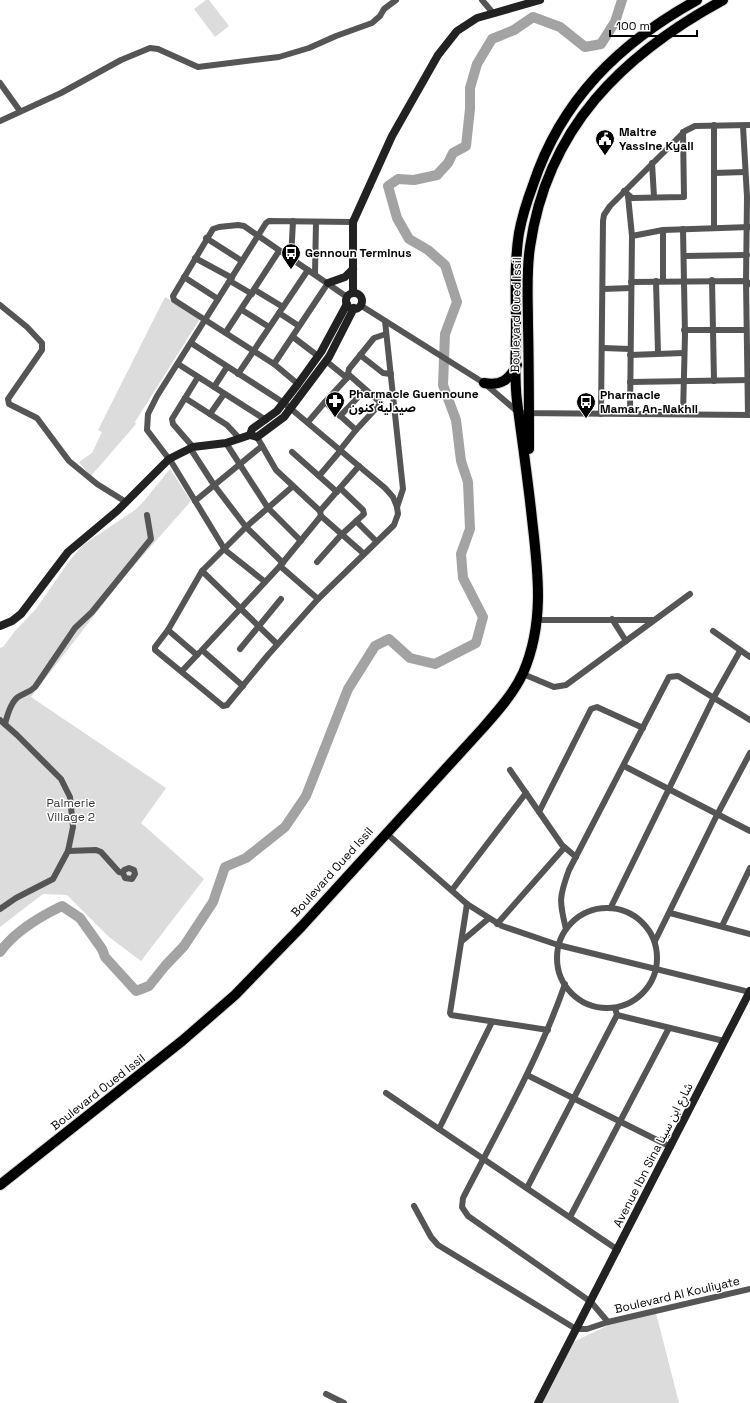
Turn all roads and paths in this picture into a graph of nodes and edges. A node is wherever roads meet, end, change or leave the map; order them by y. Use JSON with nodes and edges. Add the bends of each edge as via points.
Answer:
{"nodes":[{"id":1,"x":396,"y":0,"type":"edge"},
{"id":2,"x":482,"y":0,"type":"edge"},
{"id":3,"x":540,"y":0,"type":"edge"},
{"id":4,"x":697,"y":0,"type":"edge"},
{"id":5,"x":723,"y":0,"type":"edge"},
{"id":6,"x":493,"y":12,"type":"junction"},
{"id":7,"x":0,"y":83,"type":"edge"},
{"id":8,"x":20,"y":111,"type":"junction"},
{"id":9,"x":0,"y":121,"type":"edge"},
{"id":10,"x":714,"y":125,"type":"junction"},
{"id":11,"x":747,"y":125,"type":"edge"},
{"id":12,"x":683,"y":132,"type":"junction"},
{"id":13,"x":652,"y":163,"type":"junction"},
{"id":14,"x":745,"y":172,"type":"junction"},
{"id":15,"x":714,"y":173,"type":"junction"},
{"id":16,"x":626,"y":194,"type":"junction"},
{"id":17,"x":654,"y":197,"type":"junction"},
{"id":18,"x":748,"y":197,"type":"edge"},
{"id":19,"x":294,"y":221,"type":"junction"},
{"id":20,"x":316,"y":222,"type":"junction"},
{"id":21,"x":353,"y":222,"type":"junction"},
{"id":22,"x":748,"y":227,"type":"edge"},
{"id":23,"x":714,"y":228,"type":"junction"},
{"id":24,"x":663,"y":230,"type":"junction"},
{"id":25,"x":683,"y":230,"type":"junction"},
{"id":26,"x":258,"y":236,"type":"junction"},
{"id":27,"x":632,"y":236,"type":"junction"},
{"id":28,"x":206,"y":238,"type":"junction"},
{"id":29,"x":748,"y":250,"type":"edge"},
{"id":30,"x":279,"y":251,"type":"junction"},
{"id":31,"x":684,"y":256,"type":"junction"},
{"id":32,"x":195,"y":258,"type":"junction"},
{"id":33,"x":291,"y":259,"type":"junction"},
{"id":34,"x":242,"y":261,"type":"junction"},
{"id":35,"x":352,"y":269,"type":"junction"},
{"id":36,"x":308,"y":270,"type":"junction"},
{"id":37,"x":314,"y":274,"type":"junction"},
{"id":38,"x":184,"y":277,"type":"junction"},
{"id":39,"x":231,"y":279,"type":"junction"},
{"id":40,"x":712,"y":280,"type":"junction"},
{"id":41,"x":656,"y":281,"type":"junction"},
{"id":42,"x":663,"y":281,"type":"junction"},
{"id":43,"x":684,"y":281,"type":"junction"},
{"id":44,"x":748,"y":282,"type":"edge"},
{"id":45,"x":328,"y":283,"type":"junction"},
{"id":46,"x":631,"y":285,"type":"junction"},
{"id":47,"x":603,"y":289,"type":"junction"},
{"id":48,"x":253,"y":292,"type":"junction"},
{"id":49,"x":218,"y":299,"type":"junction"},
{"id":50,"x":352,"y":301,"type":"junction"},
{"id":51,"x":0,"y":305,"type":"edge"},
{"id":52,"x":283,"y":306,"type":"junction"},
{"id":53,"x":242,"y":310,"type":"junction"},
{"id":54,"x":279,"y":313,"type":"junction"},
{"id":55,"x":205,"y":319,"type":"junction"},
{"id":56,"x":385,"y":321,"type":"junction"},
{"id":57,"x":299,"y":326,"type":"junction"},
{"id":58,"x":269,"y":327,"type":"junction"},
{"id":59,"x":684,"y":330,"type":"junction"},
{"id":60,"x":713,"y":330,"type":"junction"},
{"id":61,"x":746,"y":330,"type":"junction"},
{"id":62,"x":226,"y":332,"type":"junction"},
{"id":63,"x":386,"y":334,"type":"junction"},
{"id":64,"x":293,"y":337,"type":"junction"},
{"id":65,"x":191,"y":343,"type":"junction"},
{"id":66,"x":602,"y":348,"type":"junction"},
{"id":67,"x":253,"y":350,"type":"junction"},
{"id":68,"x":749,"y":350,"type":"edge"},
{"id":69,"x":630,"y":352,"type":"junction"},
{"id":70,"x":658,"y":353,"type":"junction"},
{"id":71,"x":684,"y":353,"type":"junction"},
{"id":72,"x":360,"y":355,"type":"junction"},
{"id":73,"x":318,"y":356,"type":"junction"},
{"id":74,"x":326,"y":361,"type":"junction"},
{"id":75,"x":178,"y":364,"type":"junction"},
{"id":76,"x":274,"y":364,"type":"junction"},
{"id":77,"x":517,"y":365,"type":"junction"},
{"id":78,"x":227,"y":367,"type":"junction"},
{"id":79,"x":238,"y":374,"type":"junction"},
{"id":80,"x":391,"y":374,"type":"junction"},
{"id":81,"x":347,"y":376,"type":"junction"},
{"id":82,"x":198,"y":377,"type":"junction"},
{"id":83,"x":749,"y":380,"type":"edge"},
{"id":84,"x":684,"y":381,"type":"junction"},
{"id":85,"x":714,"y":381,"type":"junction"},
{"id":86,"x":630,"y":382,"type":"junction"},
{"id":87,"x":484,"y":383,"type":"junction"},
{"id":88,"x":298,"y":384,"type":"junction"},
{"id":89,"x":214,"y":387,"type":"junction"},
{"id":90,"x":365,"y":390,"type":"junction"},
{"id":91,"x":224,"y":394,"type":"junction"},
{"id":92,"x":185,"y":398,"type":"junction"},
{"id":93,"x":393,"y":399,"type":"junction"},
{"id":94,"x":325,"y":402,"type":"junction"},
{"id":95,"x":381,"y":402,"type":"junction"},
{"id":96,"x":284,"y":403,"type":"junction"},
{"id":97,"x":290,"y":409,"type":"junction"},
{"id":98,"x":524,"y":413,"type":"junction"},
{"id":99,"x":210,"y":414,"type":"junction"},
{"id":100,"x":601,"y":414,"type":"junction"},
{"id":101,"x":630,"y":414,"type":"junction"},
{"id":102,"x":683,"y":414,"type":"junction"},
{"id":103,"x":749,"y":415,"type":"edge"},
{"id":104,"x":340,"y":416,"type":"junction"},
{"id":105,"x":266,"y":420,"type":"junction"},
{"id":106,"x":308,"y":422,"type":"junction"},
{"id":107,"x":356,"y":430,"type":"junction"},
{"id":108,"x":253,"y":436,"type":"junction"},
{"id":109,"x":240,"y":439,"type":"junction"},
{"id":110,"x":226,"y":443,"type":"junction"},
{"id":111,"x":262,"y":446,"type":"junction"},
{"id":112,"x":191,"y":448,"type":"junction"},
{"id":113,"x":340,"y":450,"type":"junction"},
{"id":114,"x":292,"y":452,"type":"dead end"},
{"id":115,"x":169,"y":460,"type":"junction"},
{"id":116,"x":239,"y":464,"type":"junction"},
{"id":117,"x":359,"y":466,"type":"junction"},
{"id":118,"x":319,"y":476,"type":"junction"},
{"id":119,"x":214,"y":485,"type":"junction"},
{"id":120,"x":292,"y":487,"type":"junction"},
{"id":121,"x":338,"y":490,"type":"junction"},
{"id":122,"x":195,"y":501,"type":"junction"},
{"id":123,"x":126,"y":502,"type":"junction"},
{"id":124,"x":397,"y":507,"type":"junction"},
{"id":125,"x":268,"y":508,"type":"junction"},
{"id":126,"x":147,"y":514,"type":"dead end"},
{"id":127,"x":321,"y":514,"type":"junction"},
{"id":128,"x":356,"y":521,"type":"junction"},
{"id":129,"x":246,"y":528,"type":"junction"},
{"id":130,"x":342,"y":535,"type":"junction"},
{"id":131,"x":301,"y":541,"type":"junction"},
{"id":132,"x":376,"y":541,"type":"junction"},
{"id":133,"x":225,"y":550,"type":"junction"},
{"id":134,"x":363,"y":553,"type":"junction"},
{"id":135,"x":317,"y":562,"type":"dead end"},
{"id":136,"x":282,"y":564,"type":"junction"},
{"id":137,"x":202,"y":571,"type":"junction"},
{"id":138,"x":264,"y":581,"type":"junction"},
{"id":139,"x":690,"y":594,"type":"dead end"},
{"id":140,"x":281,"y":599,"type":"dead end"},
{"id":141,"x":318,"y":599,"type":"junction"},
{"id":142,"x":240,"y":608,"type":"junction"},
{"id":143,"x":612,"y":619,"type":"junction"},
{"id":144,"x":538,"y":620,"type":"junction"},
{"id":145,"x":653,"y":620,"type":"junction"},
{"id":146,"x":258,"y":625,"type":"junction"},
{"id":147,"x":0,"y":626,"type":"edge"},
{"id":148,"x":168,"y":630,"type":"junction"},
{"id":149,"x":713,"y":631,"type":"dead end"},
{"id":150,"x":626,"y":640,"type":"junction"},
{"id":151,"x":277,"y":644,"type":"junction"},
{"id":152,"x":240,"y":649,"type":"dead end"},
{"id":153,"x":740,"y":651,"type":"junction"},
{"id":154,"x":199,"y":653,"type":"junction"},
{"id":155,"x":750,"y":657,"type":"edge"},
{"id":156,"x":182,"y":671,"type":"junction"},
{"id":157,"x":523,"y":674,"type":"junction"},
{"id":158,"x":243,"y":686,"type":"junction"},
{"id":159,"x":714,"y":697,"type":"junction"},
{"id":160,"x":750,"y":720,"type":"edge"},
{"id":161,"x":2,"y":722,"type":"edge"},
{"id":162,"x":643,"y":728,"type":"junction"},
{"id":163,"x":750,"y":752,"type":"edge"},
{"id":164,"x":624,"y":766,"type":"junction"},
{"id":165,"x":510,"y":770,"type":"dead end"},
{"id":166,"x":668,"y":790,"type":"junction"},
{"id":167,"x":526,"y":793,"type":"junction"},
{"id":168,"x":539,"y":812,"type":"junction"},
{"id":169,"x":717,"y":815,"type":"junction"},
{"id":170,"x":750,"y":831,"type":"edge"},
{"id":171,"x":386,"y":833,"type":"junction"},
{"id":172,"x":564,"y":848,"type":"junction"},
{"id":173,"x":68,"y":851,"type":"junction"},
{"id":174,"x":576,"y":857,"type":"junction"},
{"id":175,"x":750,"y":868,"type":"edge"},
{"id":176,"x":123,"y":873,"type":"dead end"},
{"id":177,"x":452,"y":890,"type":"junction"},
{"id":178,"x":467,"y":904,"type":"junction"},
{"id":179,"x":611,"y":907,"type":"junction"},
{"id":180,"x":0,"y":909,"type":"edge"},
{"id":181,"x":670,"y":913,"type":"junction"},
{"id":182,"x":488,"y":919,"type":"junction"},
{"id":183,"x":497,"y":924,"type":"junction"},
{"id":184,"x":722,"y":926,"type":"junction"},
{"id":185,"x":566,"y":929,"type":"junction"},
{"id":186,"x":750,"y":934,"type":"edge"},
{"id":187,"x":462,"y":941,"type":"junction"},
{"id":188,"x":655,"y":941,"type":"junction"},
{"id":189,"x":558,"y":945,"type":"junction"},
{"id":190,"x":657,"y":969,"type":"junction"},
{"id":191,"x":565,"y":984,"type":"junction"},
{"id":192,"x":750,"y":991,"type":"edge"},
{"id":193,"x":615,"y":1008,"type":"junction"},
{"id":194,"x":617,"y":1015,"type":"junction"},
{"id":195,"x":492,"y":1022,"type":"junction"},
{"id":196,"x":669,"y":1028,"type":"junction"},
{"id":197,"x":548,"y":1030,"type":"junction"},
{"id":198,"x":724,"y":1041,"type":"junction"},
{"id":199,"x":527,"y":1075,"type":"junction"},
{"id":200,"x":386,"y":1093,"type":"dead end"},
{"id":201,"x":574,"y":1099,"type":"junction"},
{"id":202,"x":620,"y":1122,"type":"junction"},
{"id":203,"x":439,"y":1128,"type":"junction"},
{"id":204,"x":671,"y":1148,"type":"junction"},
{"id":205,"x":484,"y":1158,"type":"junction"},
{"id":206,"x":0,"y":1185,"type":"edge"},
{"id":207,"x":528,"y":1188,"type":"junction"},
{"id":208,"x":414,"y":1206,"type":"dead end"},
{"id":209,"x":570,"y":1217,"type":"junction"},
{"id":210,"x":618,"y":1250,"type":"junction"},
{"id":211,"x":750,"y":1289,"type":"edge"},
{"id":212,"x":591,"y":1302,"type":"junction"},
{"id":213,"x":608,"y":1322,"type":"junction"},
{"id":214,"x":576,"y":1330,"type":"junction"},
{"id":215,"x":326,"y":1394,"type":"dead end"},
{"id":216,"x":344,"y":1403,"type":"edge"},
{"id":217,"x":538,"y":1403,"type":"edge"}],
"edges":[{"from":1,"to":8,"type":"street","via":[[372,23],[279,57],[198,67],[158,49],[150,48]]},
{"from":2,"to":6,"type":"street"},
{"from":3,"to":6,"type":"street"},
{"from":4,"to":77,"type":"main road","name":"Boulevard Oued Issil","via":[[661,22],[608,65],[587,86],[552,138],[539,167],[519,233],[515,271]]},
{"from":5,"to":98,"type":"main road","name":"Boulevard Oued Issil","via":[[660,38],[615,77],[582,115],[555,162],[537,215],[530,248]]},
{"from":6,"to":21,"type":"street","via":[[477,18],[462,28],[438,55],[392,136]]},
{"from":7,"to":8,"type":"street"},
{"from":8,"to":9,"type":"street"},
{"from":10,"to":11,"type":"street"},
{"from":10,"to":12,"type":"street","via":[[695,126]]},
{"from":10,"to":15,"type":"street"},
{"from":11,"to":14,"type":"street"},
{"from":12,"to":13,"type":"street"},
{"from":12,"to":17,"type":"street","via":[[685,195]]},
{"from":13,"to":16,"type":"street"},
{"from":13,"to":17,"type":"street"},
{"from":14,"to":15,"type":"street"},
{"from":14,"to":18,"type":"street"},
{"from":15,"to":23,"type":"street"},
{"from":16,"to":17,"type":"street"},
{"from":16,"to":27,"type":"street"},
{"from":16,"to":47,"type":"street","via":[[610,206],[604,215]]},
{"from":18,"to":22,"type":"street"},
{"from":19,"to":20,"type":"street"},
{"from":19,"to":26,"type":"street","via":[[269,221]]},
{"from":19,"to":33,"type":"street"},
{"from":20,"to":21,"type":"street"},
{"from":20,"to":37,"type":"street"},
{"from":21,"to":35,"type":"street"},
{"from":22,"to":23,"type":"street"},
{"from":22,"to":29,"type":"street"},
{"from":23,"to":25,"type":"street"},
{"from":24,"to":25,"type":"street"},
{"from":24,"to":27,"type":"street"},
{"from":24,"to":42,"type":"street"},
{"from":25,"to":31,"type":"street"},
{"from":26,"to":28,"type":"street","via":[[244,226],[238,225],[215,228]]},
{"from":26,"to":30,"type":"street"},
{"from":26,"to":34,"type":"street"},
{"from":27,"to":46,"type":"street"},
{"from":28,"to":32,"type":"street"},
{"from":28,"to":34,"type":"street"},
{"from":29,"to":31,"type":"street"},
{"from":29,"to":44,"type":"street"},
{"from":30,"to":33,"type":"street"},
{"from":30,"to":48,"type":"street"},
{"from":31,"to":43,"type":"street"},
{"from":32,"to":38,"type":"street"},
{"from":32,"to":39,"type":"street"},
{"from":33,"to":36,"type":"street"},
{"from":34,"to":39,"type":"street"},
{"from":35,"to":45,"type":"street","via":[[345,277]]},
{"from":35,"to":50,"type":"street"},
{"from":36,"to":37,"type":"street"},
{"from":36,"to":52,"type":"street"},
{"from":37,"to":45,"type":"street"},
{"from":38,"to":49,"type":"street"},
{"from":38,"to":55,"type":"street","via":[[173,296],[174,300]]},
{"from":39,"to":48,"type":"street"},
{"from":39,"to":49,"type":"street"},
{"from":40,"to":43,"type":"street"},
{"from":40,"to":44,"type":"street"},
{"from":40,"to":60,"type":"street"},
{"from":41,"to":42,"type":"street"},
{"from":41,"to":46,"type":"street"},
{"from":41,"to":70,"type":"street"},
{"from":42,"to":43,"type":"street"},
{"from":43,"to":59,"type":"street"},
{"from":44,"to":61,"type":"street"},
{"from":45,"to":50,"type":"street"},
{"from":45,"to":57,"type":"street"},
{"from":46,"to":47,"type":"street"},
{"from":46,"to":69,"type":"street"},
{"from":47,"to":66,"type":"street"},
{"from":48,"to":52,"type":"street"},
{"from":48,"to":53,"type":"street"},
{"from":49,"to":55,"type":"street"},
{"from":50,"to":56,"type":"street"},
{"from":50,"to":73,"type":"street"},
{"from":50,"to":74,"type":"street"},
{"from":51,"to":123,"type":"street","via":[[42,343],[42,350],[8,399],[9,404],[36,418],[69,461],[96,484]]},
{"from":52,"to":54,"type":"street"},
{"from":53,"to":58,"type":"street"},
{"from":53,"to":62,"type":"street"},
{"from":54,"to":57,"type":"street"},
{"from":54,"to":58,"type":"street"},
{"from":55,"to":62,"type":"street"},
{"from":55,"to":65,"type":"street"},
{"from":56,"to":63,"type":"street"},
{"from":56,"to":87,"type":"street"},
{"from":57,"to":64,"type":"street"},
{"from":58,"to":67,"type":"street"},
{"from":59,"to":60,"type":"street"},
{"from":59,"to":71,"type":"street"},
{"from":60,"to":61,"type":"street"},
{"from":60,"to":85,"type":"street"},
{"from":61,"to":68,"type":"street"},
{"from":62,"to":67,"type":"street"},
{"from":63,"to":72,"type":"street","via":[[374,338]]},
{"from":63,"to":80,"type":"street"},
{"from":64,"to":73,"type":"street"},
{"from":64,"to":76,"type":"street"},
{"from":65,"to":75,"type":"street"},
{"from":65,"to":78,"type":"street"},
{"from":66,"to":69,"type":"street"},
{"from":66,"to":100,"type":"street"},
{"from":67,"to":76,"type":"street"},
{"from":67,"to":79,"type":"street"},
{"from":68,"to":83,"type":"street"},
{"from":69,"to":70,"type":"street"},
{"from":69,"to":86,"type":"street"},
{"from":70,"to":71,"type":"street"},
{"from":71,"to":84,"type":"street"},
{"from":72,"to":80,"type":"street","via":[[383,373]]},
{"from":72,"to":81,"type":"street"},
{"from":73,"to":88,"type":"street"},
{"from":74,"to":81,"type":"street"},
{"from":74,"to":97,"type":"street"},
{"from":75,"to":82,"type":"street"},
{"from":75,"to":115,"type":"street","via":[[152,405],[146,424],[147,430]]},
{"from":76,"to":88,"type":"street"},
{"from":77,"to":87,"type":"main road","via":[[504,382]]},
{"from":77,"to":98,"type":"main road","name":"Boulevard Oued Issil","via":[[516,398]]},
{"from":78,"to":79,"type":"street"},
{"from":78,"to":89,"type":"street"},
{"from":79,"to":96,"type":"street"},
{"from":80,"to":93,"type":"street"},
{"from":81,"to":90,"type":"street"},
{"from":81,"to":94,"type":"street"},
{"from":82,"to":89,"type":"street"},
{"from":82,"to":92,"type":"street"},
{"from":83,"to":85,"type":"street"},
{"from":83,"to":103,"type":"street"},
{"from":84,"to":85,"type":"street"},
{"from":84,"to":86,"type":"street"},
{"from":84,"to":102,"type":"street"},
{"from":86,"to":101,"type":"street"},
{"from":87,"to":98,"type":"street"},
{"from":88,"to":96,"type":"street"},
{"from":89,"to":91,"type":"street"},
{"from":90,"to":95,"type":"street"},
{"from":90,"to":104,"type":"street"},
{"from":91,"to":99,"type":"street"},
{"from":91,"to":105,"type":"street"},
{"from":92,"to":99,"type":"street"},
{"from":92,"to":112,"type":"street","via":[[172,419]]},
{"from":93,"to":95,"type":"street"},
{"from":93,"to":124,"type":"street","via":[[403,489]]},
{"from":94,"to":104,"type":"street"},
{"from":94,"to":106,"type":"street"},
{"from":95,"to":107,"type":"street"},
{"from":96,"to":97,"type":"street"},
{"from":96,"to":105,"type":"street"},
{"from":97,"to":106,"type":"street"},
{"from":97,"to":108,"type":"street","via":[[284,417]]},
{"from":98,"to":100,"type":"street"},
{"from":98,"to":144,"type":"main road","name":"Boulevard Oued Issil","via":[[536,558]]},
{"from":99,"to":109,"type":"street","via":[[227,425]]},
{"from":100,"to":101,"type":"street"},
{"from":101,"to":102,"type":"street"},
{"from":102,"to":103,"type":"street"},
{"from":104,"to":107,"type":"street"},
{"from":105,"to":108,"type":"street","via":[[252,429]]},
{"from":106,"to":113,"type":"street"},
{"from":107,"to":113,"type":"street"},
{"from":108,"to":109,"type":"street"},
{"from":108,"to":111,"type":"street"},
{"from":109,"to":110,"type":"street"},
{"from":110,"to":112,"type":"street"},
{"from":110,"to":116,"type":"street"},
{"from":111,"to":116,"type":"street"},
{"from":111,"to":120,"type":"street","via":[[276,470]]},
{"from":112,"to":115,"type":"street"},
{"from":112,"to":119,"type":"street"},
{"from":113,"to":117,"type":"street"},
{"from":113,"to":118,"type":"street"},
{"from":114,"to":118,"type":"street"},
{"from":115,"to":122,"type":"street"},
{"from":115,"to":123,"type":"street"},
{"from":116,"to":119,"type":"street"},
{"from":116,"to":125,"type":"street"},
{"from":117,"to":121,"type":"street"},
{"from":117,"to":124,"type":"street","via":[[389,493]]},
{"from":118,"to":121,"type":"street"},
{"from":119,"to":122,"type":"street"},
{"from":119,"to":129,"type":"street"},
{"from":120,"to":125,"type":"street"},
{"from":120,"to":127,"type":"street"},
{"from":121,"to":127,"type":"street"},
{"from":121,"to":128,"type":"street","via":[[364,511]]},
{"from":122,"to":133,"type":"street"},
{"from":123,"to":147,"type":"street","via":[[68,552],[21,614]]},
{"from":124,"to":132,"type":"street","via":[[397,520]]},
{"from":125,"to":129,"type":"street"},
{"from":125,"to":131,"type":"street"},
{"from":126,"to":161,"type":"street","via":[[151,539],[76,628],[35,687],[14,701]]},
{"from":127,"to":130,"type":"street"},
{"from":127,"to":131,"type":"street"},
{"from":128,"to":130,"type":"street"},
{"from":128,"to":132,"type":"street"},
{"from":129,"to":133,"type":"street"},
{"from":129,"to":136,"type":"street"},
{"from":130,"to":134,"type":"street"},
{"from":130,"to":135,"type":"street"},
{"from":131,"to":136,"type":"street"},
{"from":132,"to":134,"type":"street"},
{"from":133,"to":137,"type":"street"},
{"from":133,"to":138,"type":"street"},
{"from":134,"to":141,"type":"street"},
{"from":136,"to":138,"type":"street"},
{"from":136,"to":141,"type":"street"},
{"from":137,"to":142,"type":"street"},
{"from":137,"to":148,"type":"street"},
{"from":138,"to":142,"type":"street"},
{"from":139,"to":145,"type":"street"},
{"from":140,"to":146,"type":"street"},
{"from":141,"to":151,"type":"street"},
{"from":142,"to":146,"type":"street"},
{"from":142,"to":154,"type":"street"},
{"from":143,"to":144,"type":"street"},
{"from":143,"to":145,"type":"street"},
{"from":143,"to":150,"type":"street"},
{"from":144,"to":157,"type":"main road","name":"Boulevard Oued Issil"},
{"from":145,"to":150,"type":"street"},
{"from":146,"to":151,"type":"street"},
{"from":146,"to":152,"type":"street"},
{"from":148,"to":154,"type":"street"},
{"from":148,"to":156,"type":"street","via":[[155,648]]},
{"from":149,"to":153,"type":"street"},
{"from":150,"to":157,"type":"street","via":[[563,687],[554,687]]},
{"from":151,"to":158,"type":"street"},
{"from":153,"to":155,"type":"street"},
{"from":153,"to":159,"type":"street"},
{"from":154,"to":156,"type":"street"},
{"from":154,"to":158,"type":"street"},
{"from":156,"to":158,"type":"street","via":[[223,706],[227,705]]},
{"from":157,"to":171,"type":"main road","name":"Boulevard Oued Issil","via":[[482,729]]},
{"from":159,"to":160,"type":"street"},
{"from":159,"to":162,"type":"street","via":[[672,675]]},
{"from":159,"to":166,"type":"street"},
{"from":161,"to":173,"type":"street","via":[[49,766],[66,788],[72,810],[73,827]]},
{"from":162,"to":164,"type":"street"},
{"from":162,"to":168,"type":"street","via":[[597,707],[591,709]]},
{"from":163,"to":169,"type":"street"},
{"from":164,"to":166,"type":"street"},
{"from":164,"to":174,"type":"street"},
{"from":165,"to":167,"type":"street"},
{"from":166,"to":169,"type":"street"},
{"from":166,"to":179,"type":"street"},
{"from":167,"to":168,"type":"street"},
{"from":167,"to":177,"type":"street"},
{"from":168,"to":172,"type":"street"},
{"from":169,"to":170,"type":"street"},
{"from":169,"to":181,"type":"street"},
{"from":171,"to":177,"type":"street"},
{"from":171,"to":206,"type":"main road","name":"Boulevard Oued Issil","via":[[302,926],[215,1014]]},
{"from":172,"to":174,"type":"street"},
{"from":172,"to":183,"type":"street"},
{"from":173,"to":176,"type":"street","via":[[96,850]]},
{"from":173,"to":180,"type":"street","via":[[53,878]]},
{"from":174,"to":185,"type":"street","via":[[561,892],[560,901]]},
{"from":175,"to":184,"type":"street"},
{"from":177,"to":178,"type":"street"},
{"from":178,"to":182,"type":"street"},
{"from":178,"to":187,"type":"street"},
{"from":179,"to":185,"type":"street","via":[[588,911]]},
{"from":179,"to":188,"type":"street","via":[[625,910],[638,918],[649,928]]},
{"from":181,"to":184,"type":"street"},
{"from":181,"to":188,"type":"street"},
{"from":182,"to":183,"type":"street"},
{"from":182,"to":187,"type":"street"},
{"from":183,"to":189,"type":"street"},
{"from":184,"to":186,"type":"street"},
{"from":185,"to":189,"type":"street"},
{"from":187,"to":195,"type":"street","via":[[450,1014],[454,1017]]},
{"from":188,"to":190,"type":"street"},
{"from":189,"to":190,"type":"street"},
{"from":189,"to":191,"type":"street","via":[[558,966]]},
{"from":190,"to":192,"type":"street"},
{"from":190,"to":193,"type":"street","via":[[642,995],[630,1003]]},
{"from":191,"to":193,"type":"street","via":[[586,1004]]},
{"from":191,"to":197,"type":"street","name":"Boulevard Al Kouliyate"},
{"from":192,"to":198,"type":"street","name":"Avenue Ibn Sina شارع ابن سينا"},
{"from":193,"to":194,"type":"street"},
{"from":194,"to":196,"type":"street"},
{"from":194,"to":201,"type":"street"},
{"from":195,"to":197,"type":"street"},
{"from":195,"to":203,"type":"street"},
{"from":196,"to":198,"type":"street"},
{"from":196,"to":202,"type":"street"},
{"from":197,"to":199,"type":"street","name":"Boulevard Al Kouliyate"},
{"from":198,"to":204,"type":"street","name":"Avenue Ibn Sina شارع ابن سينا"},
{"from":199,"to":201,"type":"street"},
{"from":199,"to":205,"type":"street","name":"Boulevard Al Kouliyate"},
{"from":200,"to":203,"type":"street"},
{"from":201,"to":202,"type":"street"},
{"from":201,"to":207,"type":"street"},
{"from":202,"to":204,"type":"street"},
{"from":202,"to":209,"type":"street"},
{"from":203,"to":205,"type":"street"},
{"from":204,"to":210,"type":"street","name":"Avenue Ibn Sina شارع ابن سينا"},
{"from":205,"to":207,"type":"street"},
{"from":205,"to":212,"type":"street","name":"Boulevard Al Kouliyate","via":[[463,1198],[462,1207],[465,1214]]},
{"from":207,"to":209,"type":"street"},
{"from":208,"to":214,"type":"street","via":[[431,1238],[438,1245]]},
{"from":209,"to":210,"type":"street"},
{"from":210,"to":212,"type":"street","name":"Avenue Ibn Sina شارع ابن سينا"},
{"from":211,"to":213,"type":"street","name":"Boulevard Al Kouliyate"},
{"from":212,"to":213,"type":"street","name":"Boulevard Al Kouliyate"},
{"from":212,"to":214,"type":"street","name":"Avenue Ibn Sina شارع ابن سينا"},
{"from":213,"to":214,"type":"street","name":"Boulevard Al Kouliyate"},
{"from":214,"to":217,"type":"street","name":"Avenue Ibn Sina شارع ابن سينا"},
{"from":215,"to":216,"type":"street"}]}
